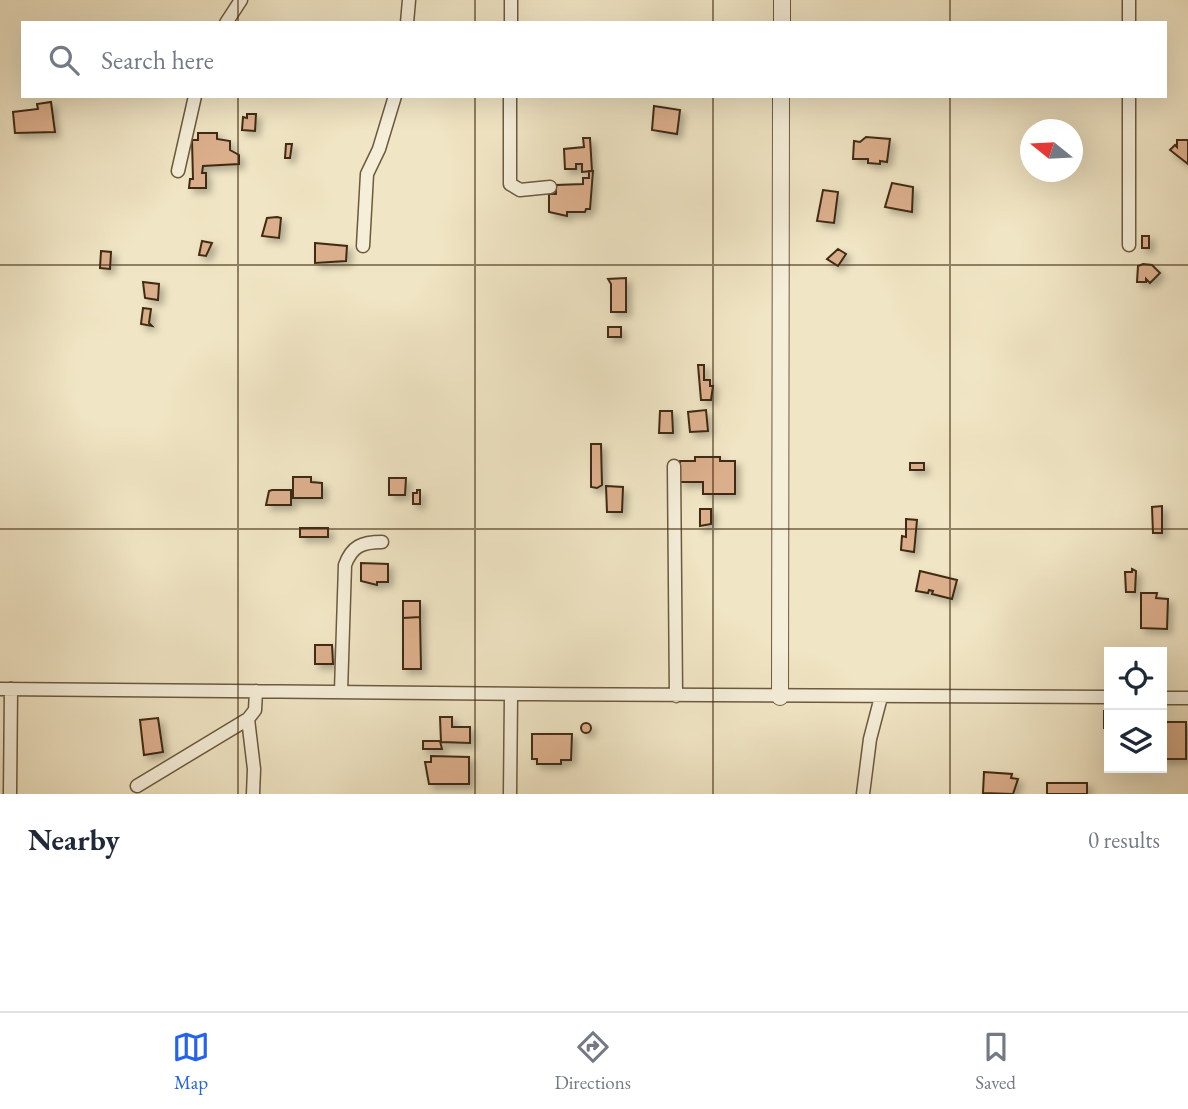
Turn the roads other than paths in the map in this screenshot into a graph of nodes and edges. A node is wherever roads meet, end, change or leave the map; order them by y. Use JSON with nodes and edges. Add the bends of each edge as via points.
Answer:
{"nodes":[{"id":1,"x":241,"y":0,"type":"edge"},
{"id":2,"x":409,"y":0,"type":"edge"},
{"id":3,"x":512,"y":0,"type":"edge"},
{"id":4,"x":782,"y":0,"type":"edge"},
{"id":5,"x":1129,"y":0,"type":"edge"},
{"id":6,"x":227,"y":21,"type":"edge"},
{"id":7,"x":407,"y":21,"type":"edge"},
{"id":8,"x":511,"y":21,"type":"edge"},
{"id":9,"x":782,"y":21,"type":"edge"},
{"id":10,"x":1129,"y":21,"type":"edge"},
{"id":11,"x":195,"y":98,"type":"edge"},
{"id":12,"x":394,"y":98,"type":"edge"},
{"id":13,"x":510,"y":98,"type":"edge"},
{"id":14,"x":781,"y":98,"type":"edge"},
{"id":15,"x":1129,"y":98,"type":"edge"},
{"id":16,"x":178,"y":171,"type":"dead end"},
{"id":17,"x":550,"y":187,"type":"dead end"},
{"id":18,"x":1129,"y":245,"type":"dead end"},
{"id":19,"x":363,"y":246,"type":"dead end"},
{"id":20,"x":674,"y":466,"type":"dead end"},
{"id":21,"x":382,"y":541,"type":"dead end"},
{"id":22,"x":6,"y":689,"type":"edge"},
{"id":23,"x":256,"y":691,"type":"junction"},
{"id":24,"x":341,"y":691,"type":"junction"},
{"id":25,"x":511,"y":696,"type":"junction"},
{"id":26,"x":676,"y":696,"type":"junction"},
{"id":27,"x":780,"y":696,"type":"junction"},
{"id":28,"x":881,"y":697,"type":"junction"},
{"id":29,"x":1104,"y":697,"type":"edge"},
{"id":30,"x":1167,"y":698,"type":"edge"},
{"id":31,"x":1188,"y":698,"type":"edge"},
{"id":32,"x":248,"y":719,"type":"junction"},
{"id":33,"x":137,"y":786,"type":"dead end"},
{"id":34,"x":10,"y":794,"type":"edge"},
{"id":35,"x":253,"y":794,"type":"edge"},
{"id":36,"x":510,"y":794,"type":"edge"},
{"id":37,"x":863,"y":794,"type":"edge"}],
"edges":[{"from":1,"to":6,"type":"street"},
{"from":2,"to":7,"type":"street"},
{"from":3,"to":8,"type":"street"},
{"from":4,"to":9,"type":"street"},
{"from":5,"to":10,"type":"street"},
{"from":11,"to":16,"type":"street"},
{"from":12,"to":19,"type":"street","via":[[368,174]]},
{"from":13,"to":17,"type":"street","via":[[510,184],[520,190]]},
{"from":14,"to":27,"type":"street"},
{"from":15,"to":18,"type":"street"},
{"from":20,"to":26,"type":"street"},
{"from":21,"to":24,"type":"street","via":[[355,547],[345,565]]},
{"from":22,"to":23,"type":"street"},
{"from":22,"to":34,"type":"street"},
{"from":23,"to":24,"type":"street"},
{"from":23,"to":32,"type":"street","via":[[255,710]]},
{"from":24,"to":25,"type":"street"},
{"from":25,"to":26,"type":"street"},
{"from":25,"to":36,"type":"street"},
{"from":26,"to":27,"type":"street"},
{"from":27,"to":28,"type":"street"},
{"from":28,"to":29,"type":"street"},
{"from":28,"to":37,"type":"street"},
{"from":30,"to":31,"type":"street"},
{"from":32,"to":33,"type":"street"},
{"from":32,"to":35,"type":"street"}]}
